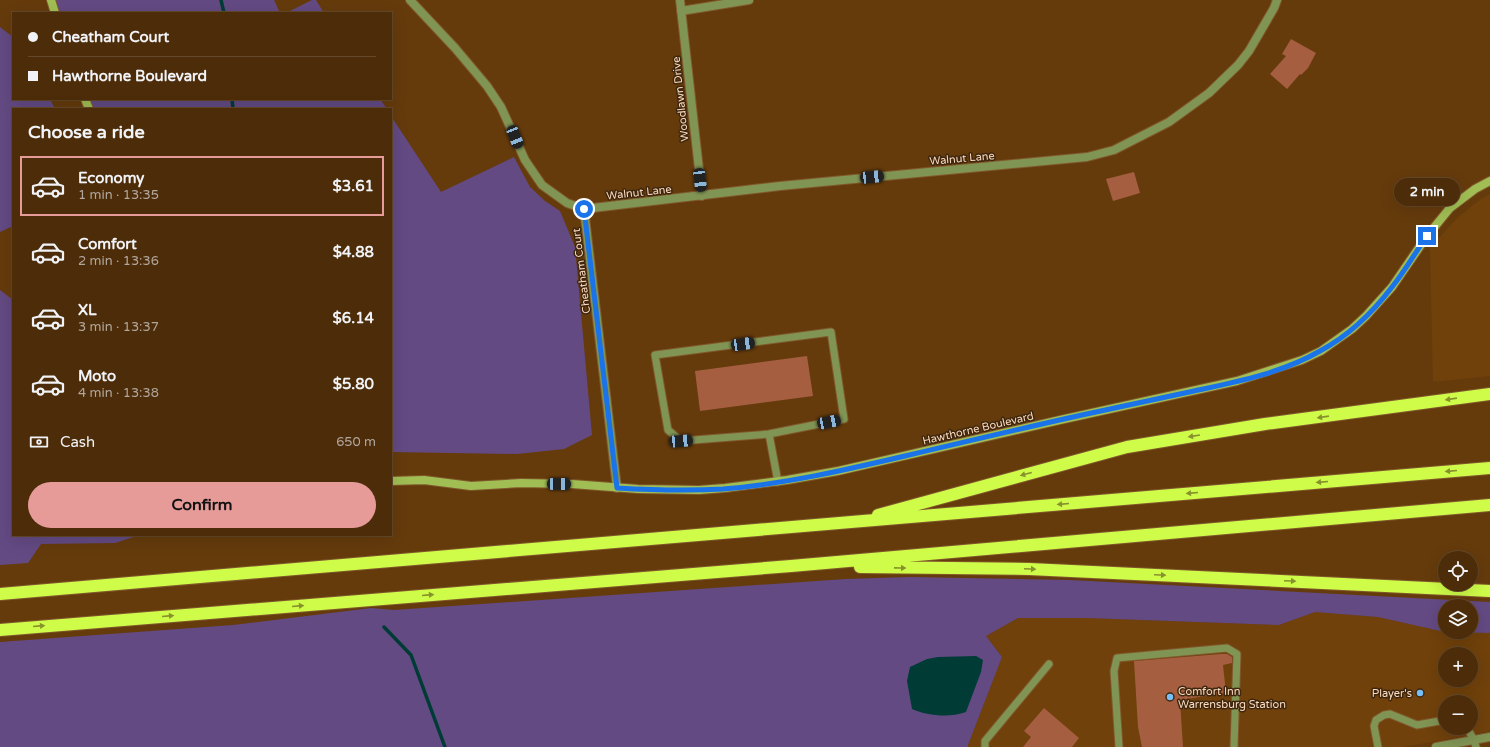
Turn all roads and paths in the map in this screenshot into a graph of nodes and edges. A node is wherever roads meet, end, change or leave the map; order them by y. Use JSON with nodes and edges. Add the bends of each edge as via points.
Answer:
{"nodes":[{"id":1,"x":51,"y":0,"type":"edge"},
{"id":2,"x":410,"y":0,"type":"edge"},
{"id":3,"x":680,"y":0,"type":"edge"},
{"id":4,"x":750,"y":0,"type":"edge"},
{"id":5,"x":1277,"y":0,"type":"edge"},
{"id":6,"x":681,"y":11,"type":"junction"},
{"id":7,"x":55,"y":12,"type":"edge"},
{"id":8,"x":1490,"y":181,"type":"edge"},
{"id":9,"x":702,"y":196,"type":"junction"},
{"id":10,"x":584,"y":209,"type":"junction"},
{"id":11,"x":1490,"y":394,"type":"edge"},
{"id":12,"x":769,"y":434,"type":"junction"},
{"id":13,"x":1490,"y":468,"type":"edge"},
{"id":14,"x":392,"y":481,"type":"edge"},
{"id":15,"x":778,"y":482,"type":"junction"},
{"id":16,"x":617,"y":488,"type":"junction"},
{"id":17,"x":1490,"y":505,"type":"edge"},
{"id":18,"x":853,"y":522,"type":"junction"},
{"id":19,"x":791,"y":566,"type":"junction"},
{"id":20,"x":1490,"y":591,"type":"edge"},
{"id":21,"x":0,"y":594,"type":"edge"},
{"id":22,"x":0,"y":630,"type":"edge"},
{"id":23,"x":1049,"y":664,"type":"dead end"},
{"id":24,"x":1438,"y":721,"type":"edge"},
{"id":25,"x":1490,"y":737,"type":"edge"},
{"id":26,"x":1475,"y":743,"type":"edge"},
{"id":27,"x":985,"y":747,"type":"edge"},
{"id":28,"x":1118,"y":747,"type":"edge"},
{"id":29,"x":1234,"y":747,"type":"edge"},
{"id":30,"x":1378,"y":747,"type":"edge"},
{"id":31,"x":1436,"y":747,"type":"edge"}],
"edges":[{"from":1,"to":7,"type":"street"},
{"from":2,"to":10,"type":"street","via":[[487,86],[501,107],[525,160],[542,185],[567,204]]},
{"from":3,"to":6,"type":"street","name":"Woodlawn Drive"},
{"from":4,"to":6,"type":"street"},
{"from":5,"to":9,"type":"street","name":"Walnut Lane","via":[[1249,51],[1209,93],[1169,122],[1114,150],[1087,157],[780,186]]},
{"from":6,"to":9,"type":"street","name":"Woodlawn Drive"},
{"from":8,"to":15,"type":"street","name":"Hawthorne Boulevard","via":[[1450,208],[1392,287],[1366,316],[1321,351],[1302,360],[1238,381],[838,471]]},
{"from":9,"to":10,"type":"street","name":"Walnut Lane"},
{"from":10,"to":16,"type":"street","name":"Cheatham Court"},
{"from":11,"to":18,"type":"highway","one_way":true,"via":[[1266,424],[1127,447]]},
{"from":12,"to":12,"type":"lane","via":[[844,419],[831,332],[655,356],[668,430],[681,441]]},
{"from":12,"to":15,"type":"lane"},
{"from":13,"to":18,"type":"highway","one_way":true},
{"from":14,"to":16,"type":"street","name":"Hawthorne Boulevard","via":[[424,480],[471,486],[521,483],[572,484]]},
{"from":15,"to":16,"type":"street","name":"Hawthorne Boulevard","via":[[699,490]]},
{"from":17,"to":19,"type":"highway"},
{"from":18,"to":21,"type":"highway"},
{"from":19,"to":20,"type":"highway","one_way":true,"via":[[1030,569]]},
{"from":22,"to":19,"type":"highway","one_way":true},
{"from":23,"to":27,"type":"lane","via":[[985,741]]},
{"from":24,"to":30,"type":"lane","via":[[1417,725],[1390,714],[1384,715],[1376,720],[1374,726]]},
{"from":25,"to":26,"type":"street"},
{"from":26,"to":31,"type":"street"},
{"from":28,"to":29,"type":"lane","via":[[1114,671],[1117,658],[1227,648],[1237,654]]}]}
